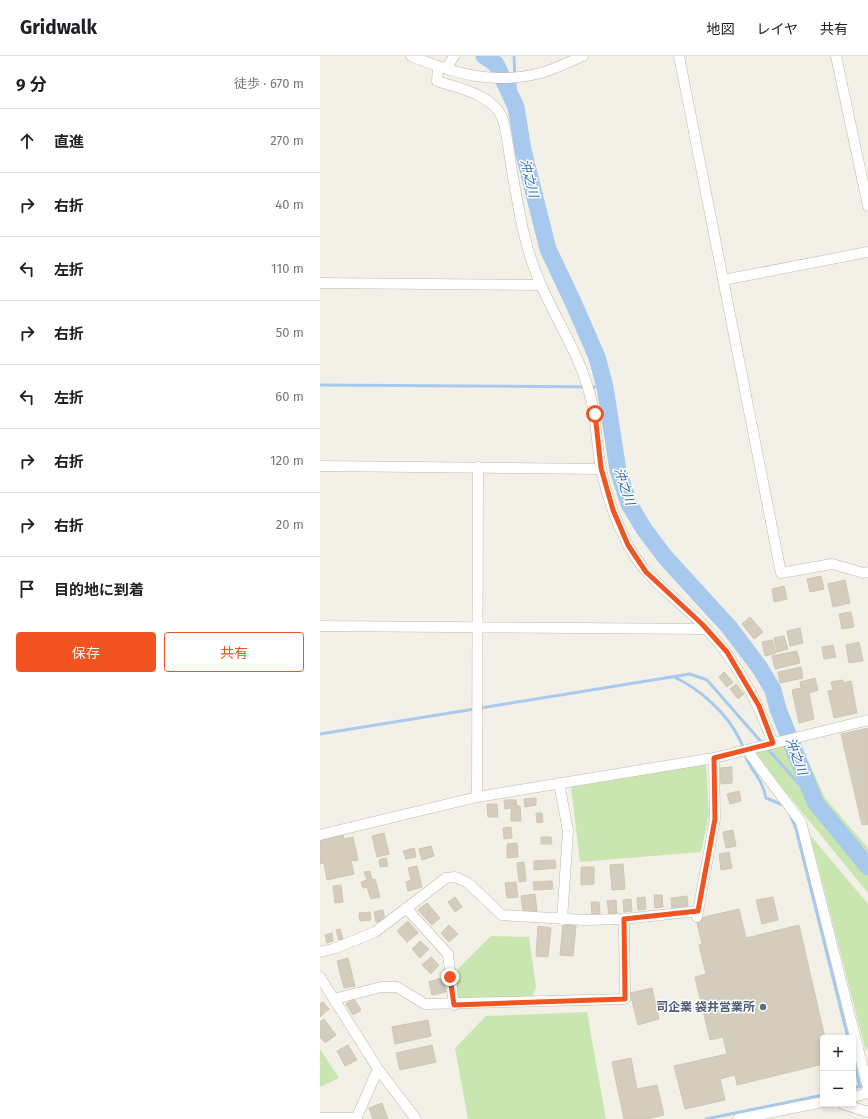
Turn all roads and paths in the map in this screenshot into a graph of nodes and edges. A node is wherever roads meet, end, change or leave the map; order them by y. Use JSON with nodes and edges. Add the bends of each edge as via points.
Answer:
{"nodes":[{"id":1,"x":411,"y":56,"type":"edge"},
{"id":2,"x":454,"y":56,"type":"edge"},
{"id":3,"x":584,"y":56,"type":"edge"},
{"id":4,"x":679,"y":56,"type":"edge"},
{"id":5,"x":836,"y":56,"type":"edge"},
{"id":6,"x":442,"y":68,"type":"junction"},
{"id":7,"x":868,"y":206,"type":"edge"},
{"id":8,"x":868,"y":252,"type":"edge"},
{"id":9,"x":723,"y":280,"type":"junction"},
{"id":10,"x":320,"y":283,"type":"edge"},
{"id":11,"x":540,"y":285,"type":"junction"},
{"id":12,"x":320,"y":466,"type":"edge"},
{"id":13,"x":478,"y":467,"type":"junction"},
{"id":14,"x":601,"y":468,"type":"junction"},
{"id":15,"x":868,"y":572,"type":"edge"},
{"id":16,"x":320,"y":626,"type":"edge"},
{"id":17,"x":477,"y":627,"type":"junction"},
{"id":18,"x":706,"y":629,"type":"junction"},
{"id":19,"x":868,"y":720,"type":"edge"},
{"id":20,"x":773,"y":743,"type":"junction"},
{"id":21,"x":747,"y":750,"type":"junction"},
{"id":22,"x":714,"y":758,"type":"junction"},
{"id":23,"x":559,"y":783,"type":"junction"},
{"id":24,"x":477,"y":796,"type":"junction"},
{"id":25,"x":320,"y":835,"type":"edge"},
{"id":26,"x":406,"y":908,"type":"junction"},
{"id":27,"x":624,"y":919,"type":"junction"},
{"id":28,"x":562,"y":920,"type":"junction"},
{"id":29,"x":320,"y":952,"type":"edge"},
{"id":30,"x":320,"y":977,"type":"edge"},
{"id":31,"x":334,"y":999,"type":"junction"},
{"id":32,"x":454,"y":1005,"type":"junction"},
{"id":33,"x":378,"y":1069,"type":"junction"},
{"id":34,"x":856,"y":1096,"type":"edge"},
{"id":35,"x":820,"y":1103,"type":"edge"},
{"id":36,"x":852,"y":1107,"type":"edge"},
{"id":37,"x":868,"y":1112,"type":"edge"},
{"id":38,"x":320,"y":1118,"type":"edge"},
{"id":39,"x":356,"y":1118,"type":"edge"},
{"id":40,"x":416,"y":1119,"type":"edge"},
{"id":41,"x":738,"y":1119,"type":"edge"}],
"edges":[{"from":1,"to":6,"type":"street"},
{"from":2,"to":6,"type":"street"},
{"from":3,"to":6,"type":"street","via":[[545,72],[520,77],[482,78]]},
{"from":4,"to":9,"type":"street"},
{"from":5,"to":7,"type":"street"},
{"from":6,"to":11,"type":"street","via":[[437,81],[476,95],[489,102],[501,115],[518,209]]},
{"from":8,"to":9,"type":"street"},
{"from":9,"to":15,"type":"street","via":[[781,574],[832,564]]},
{"from":10,"to":11,"type":"street"},
{"from":11,"to":14,"type":"street","via":[[580,362],[595,414]]},
{"from":12,"to":13,"type":"street"},
{"from":13,"to":14,"type":"street"},
{"from":13,"to":17,"type":"street"},
{"from":14,"to":18,"type":"street","via":[[613,510],[628,545],[646,572]]},
{"from":16,"to":17,"type":"street"},
{"from":17,"to":18,"type":"street"},
{"from":17,"to":24,"type":"street"},
{"from":18,"to":20,"type":"street","via":[[727,652],[759,706]]},
{"from":19,"to":20,"type":"street"},
{"from":20,"to":21,"type":"street"},
{"from":21,"to":22,"type":"street"},
{"from":21,"to":34,"type":"street","via":[[801,822],[868,1088],[865,1094]]},
{"from":22,"to":23,"type":"street"},
{"from":22,"to":27,"type":"street","via":[[715,819],[698,914]]},
{"from":23,"to":24,"type":"street"},
{"from":23,"to":28,"type":"street","via":[[568,831]]},
{"from":24,"to":25,"type":"street"},
{"from":26,"to":28,"type":"street","via":[[446,878],[455,877],[468,883],[502,915]]},
{"from":26,"to":29,"type":"street","via":[[375,932]]},
{"from":26,"to":32,"type":"street","via":[[448,954]]},
{"from":27,"to":28,"type":"street"},
{"from":27,"to":32,"type":"street","via":[[625,999]]},
{"from":30,"to":31,"type":"street"},
{"from":31,"to":32,"type":"street","via":[[381,987],[397,987],[425,1004]]},
{"from":31,"to":33,"type":"street"},
{"from":33,"to":39,"type":"street"},
{"from":33,"to":40,"type":"street"},
{"from":35,"to":41,"type":"street"},
{"from":36,"to":37,"type":"street"},
{"from":38,"to":39,"type":"street"}]}
